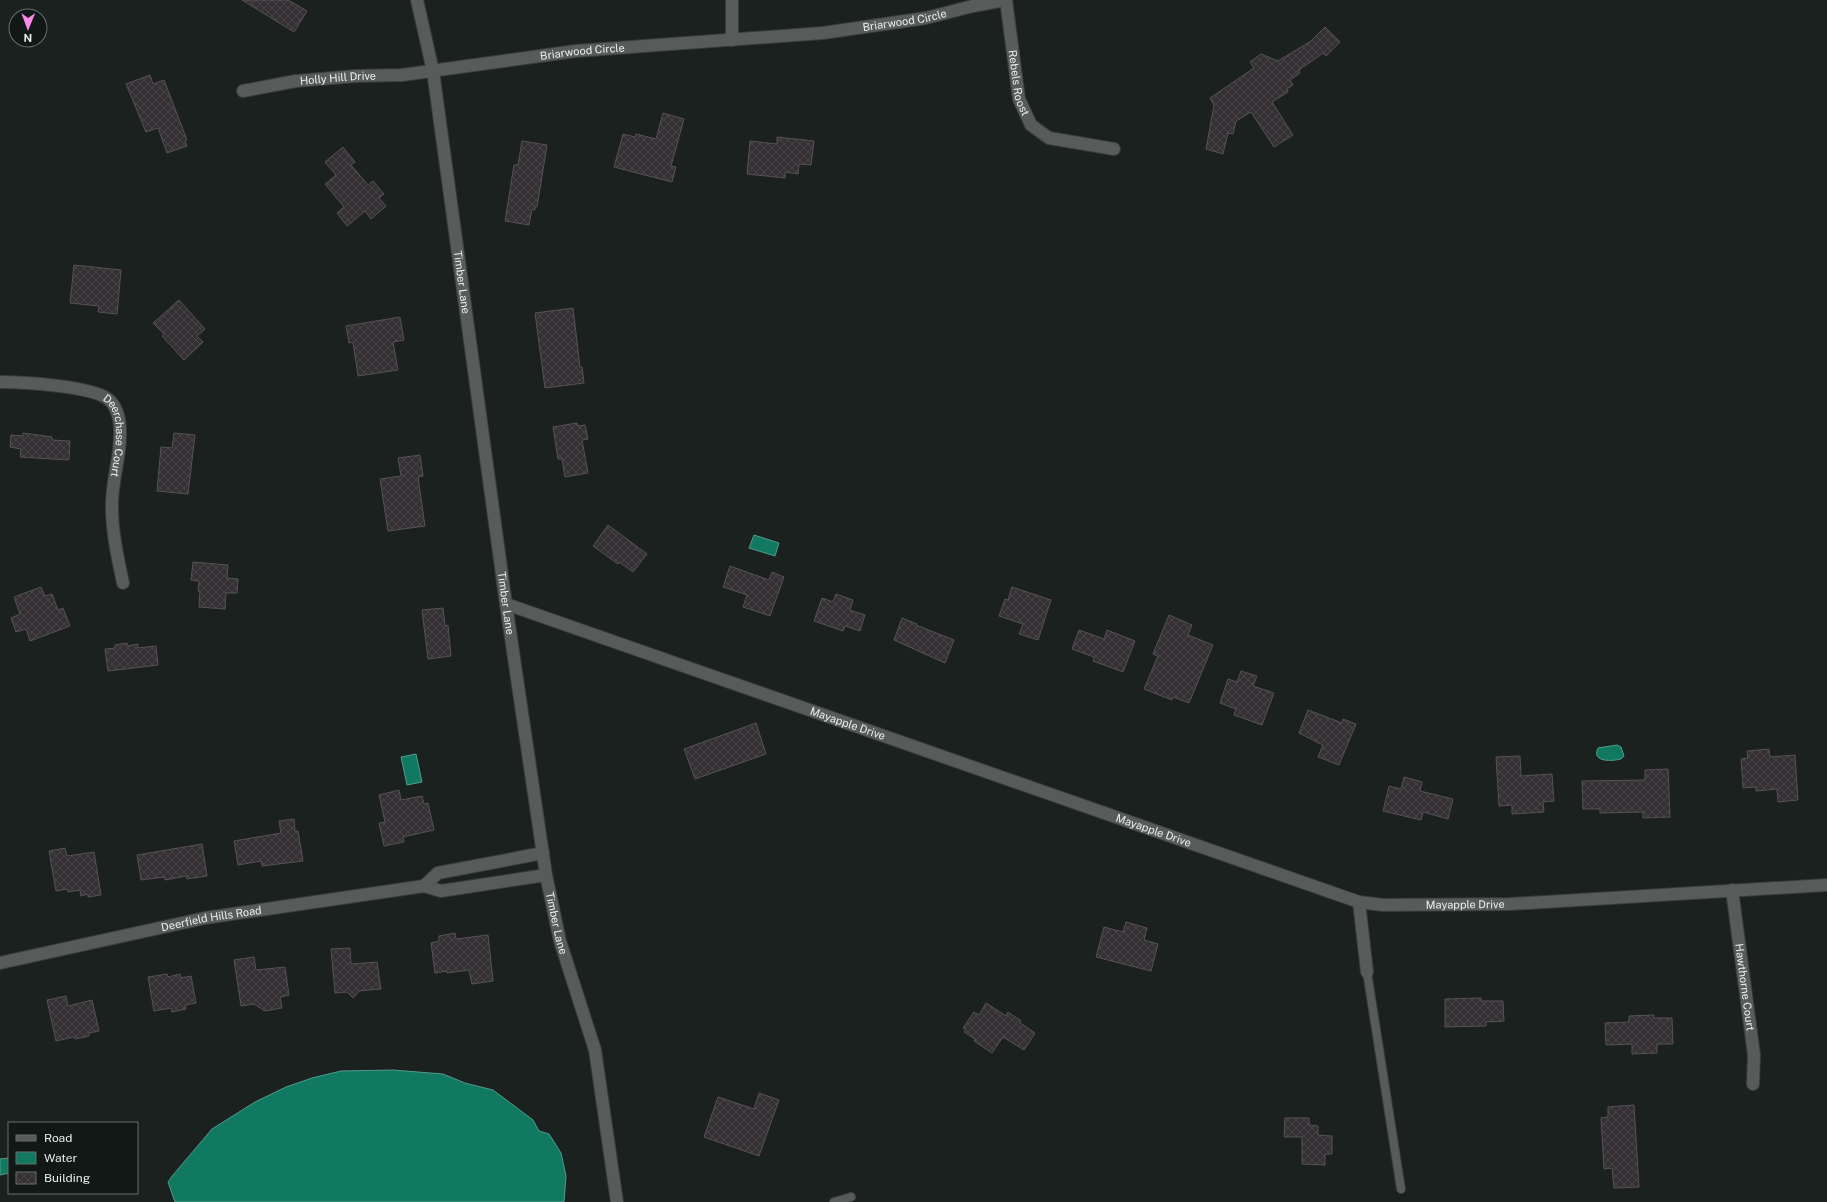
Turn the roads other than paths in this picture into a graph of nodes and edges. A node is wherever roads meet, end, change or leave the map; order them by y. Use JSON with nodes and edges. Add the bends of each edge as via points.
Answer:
{"nodes":[{"id":1,"x":417,"y":0,"type":"edge"},
{"id":2,"x":732,"y":0,"type":"edge"},
{"id":3,"x":1005,"y":0,"type":"edge"},
{"id":4,"x":732,"y":40,"type":"junction"},
{"id":5,"x":433,"y":71,"type":"junction"},
{"id":6,"x":243,"y":91,"type":"dead end"},
{"id":7,"x":1114,"y":149,"type":"dead end"},
{"id":8,"x":0,"y":382,"type":"edge"},
{"id":9,"x":123,"y":583,"type":"dead end"},
{"id":10,"x":506,"y":604,"type":"junction"},
{"id":11,"x":543,"y":853,"type":"junction"},
{"id":12,"x":546,"y":875,"type":"junction"},
{"id":13,"x":1827,"y":885,"type":"edge"},
{"id":14,"x":424,"y":886,"type":"junction"},
{"id":15,"x":1732,"y":890,"type":"junction"},
{"id":16,"x":1359,"y":902,"type":"junction"},
{"id":17,"x":0,"y":963,"type":"edge"},
{"id":18,"x":1367,"y":972,"type":"joint"},
{"id":19,"x":1753,"y":1084,"type":"dead end"},
{"id":20,"x":1401,"y":1189,"type":"dead end"},
{"id":21,"x":851,"y":1197,"type":"dead end"},
{"id":22,"x":618,"y":1202,"type":"edge"},
{"id":23,"x":834,"y":1202,"type":"edge"}],
"edges":[{"from":1,"to":5,"type":"street","name":"Timber Lane"},
{"from":2,"to":4,"type":"street"},
{"from":3,"to":4,"type":"street","name":"Briarwood Circle","via":[[926,18],[823,33]]},
{"from":3,"to":7,"type":"street","name":"Rebels Roost","via":[[1019,99],[1031,124],[1049,138]]},
{"from":4,"to":5,"type":"street","name":"Briarwood Circle","via":[[576,51]]},
{"from":5,"to":6,"type":"street","name":"Holly Hill Drive","via":[[296,81]]},
{"from":5,"to":10,"type":"street","name":"Timber Lane"},
{"from":8,"to":9,"type":"street","name":"Deerchase Court","via":[[78,389],[99,394],[108,398],[114,405],[120,432],[112,508]]},
{"from":10,"to":11,"type":"street","name":"Timber Lane"},
{"from":10,"to":16,"type":"street","name":"Mayapple Drive"},
{"from":11,"to":12,"type":"street","name":"Timber Lane"},
{"from":11,"to":14,"type":"street","via":[[438,873]]},
{"from":12,"to":14,"type":"street","name":"Deerfield Hills Road","via":[[441,891]]},
{"from":12,"to":22,"type":"street","name":"Timber Lane","via":[[560,941],[595,1050]]},
{"from":13,"to":15,"type":"street","name":"Mayapple Drive"},
{"from":14,"to":17,"type":"street","name":"Deerfield Hills Road","via":[[205,918]]},
{"from":15,"to":16,"type":"street","name":"Mayapple Drive","via":[[1510,904],[1383,905]]},
{"from":15,"to":19,"type":"street","name":"Hawthorne Court","via":[[1754,1055]]},
{"from":16,"to":18,"type":"street"},
{"from":18,"to":20,"type":"lane"},
{"from":21,"to":23,"type":"lane"}]}
